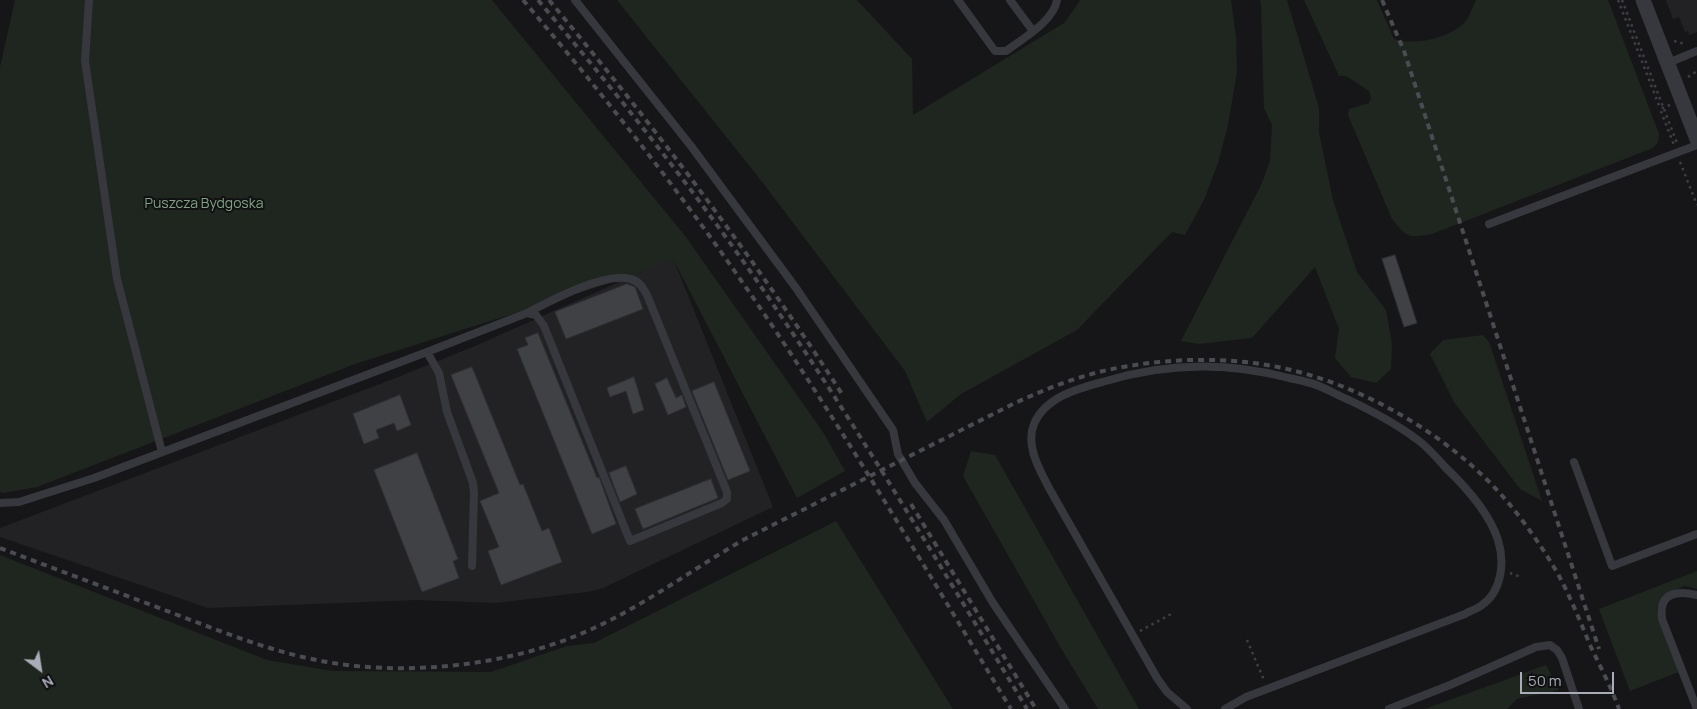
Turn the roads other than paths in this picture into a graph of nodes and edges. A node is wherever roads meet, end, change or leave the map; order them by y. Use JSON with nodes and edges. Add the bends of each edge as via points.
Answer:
{"nodes":[{"id":1,"x":90,"y":0,"type":"edge"},
{"id":2,"x":574,"y":0,"type":"edge"},
{"id":3,"x":958,"y":0,"type":"edge"},
{"id":4,"x":1010,"y":0,"type":"edge"},
{"id":5,"x":1057,"y":0,"type":"edge"},
{"id":6,"x":1643,"y":0,"type":"edge"},
{"id":7,"x":1033,"y":31,"type":"junction"},
{"id":8,"x":1697,"y":51,"type":"edge"},
{"id":9,"x":1668,"y":63,"type":"junction"},
{"id":10,"x":1697,"y":139,"type":"edge"},
{"id":11,"x":1697,"y":145,"type":"edge"},
{"id":12,"x":1489,"y":224,"type":"dead end"},
{"id":13,"x":527,"y":313,"type":"junction"},
{"id":14,"x":427,"y":352,"type":"junction"},
{"id":15,"x":162,"y":452,"type":"junction"},
{"id":16,"x":1574,"y":462,"type":"dead end"},
{"id":17,"x":0,"y":503,"type":"edge"},
{"id":18,"x":1697,"y":534,"type":"edge"},
{"id":19,"x":472,"y":566,"type":"dead end"},
{"id":20,"x":1697,"y":595,"type":"edge"},
{"id":21,"x":1065,"y":709,"type":"edge"},
{"id":22,"x":1187,"y":709,"type":"edge"},
{"id":23,"x":1225,"y":709,"type":"edge"},
{"id":24,"x":1389,"y":709,"type":"edge"},
{"id":25,"x":1579,"y":709,"type":"edge"},
{"id":26,"x":1697,"y":709,"type":"edge"}],
"edges":[{"from":1,"to":15,"type":"lane","via":[[85,61],[117,279]]},
{"from":2,"to":21,"type":"lane","via":[[691,146],[796,288],[893,430],[898,454],[915,483],[944,520],[993,603]]},
{"from":3,"to":7,"type":"lane","via":[[995,51],[1006,51]]},
{"from":4,"to":7,"type":"lane"},
{"from":5,"to":7,"type":"lane","via":[[1049,18]]},
{"from":6,"to":9,"type":"street"},
{"from":8,"to":9,"type":"lane"},
{"from":9,"to":10,"type":"street"},
{"from":11,"to":12,"type":"lane"},
{"from":13,"to":13,"type":"lane","via":[[536,315],[544,326],[630,541],[726,499],[727,492],[641,284],[620,277],[604,280],[560,296]]},
{"from":13,"to":14,"type":"lane"},
{"from":14,"to":15,"type":"lane"},
{"from":14,"to":19,"type":"lane","via":[[440,374],[447,412],[473,483]]},
{"from":15,"to":17,"type":"lane","via":[[19,502]]},
{"from":16,"to":18,"type":"lane","via":[[1612,566]]},
{"from":20,"to":26,"type":"lane","via":[[1676,593],[1666,599],[1662,606],[1662,619]]},
{"from":22,"to":23,"type":"lane","via":[[1167,692],[1132,636],[1035,460],[1032,437],[1034,424],[1044,410],[1058,398],[1080,388],[1130,374],[1193,366],[1258,370],[1317,385],[1366,408],[1417,438],[1460,480],[1486,514],[1502,557],[1501,575],[1483,605],[1246,697]]},
{"from":24,"to":25,"type":"lane","via":[[1536,647],[1550,646],[1562,658]]}]}
